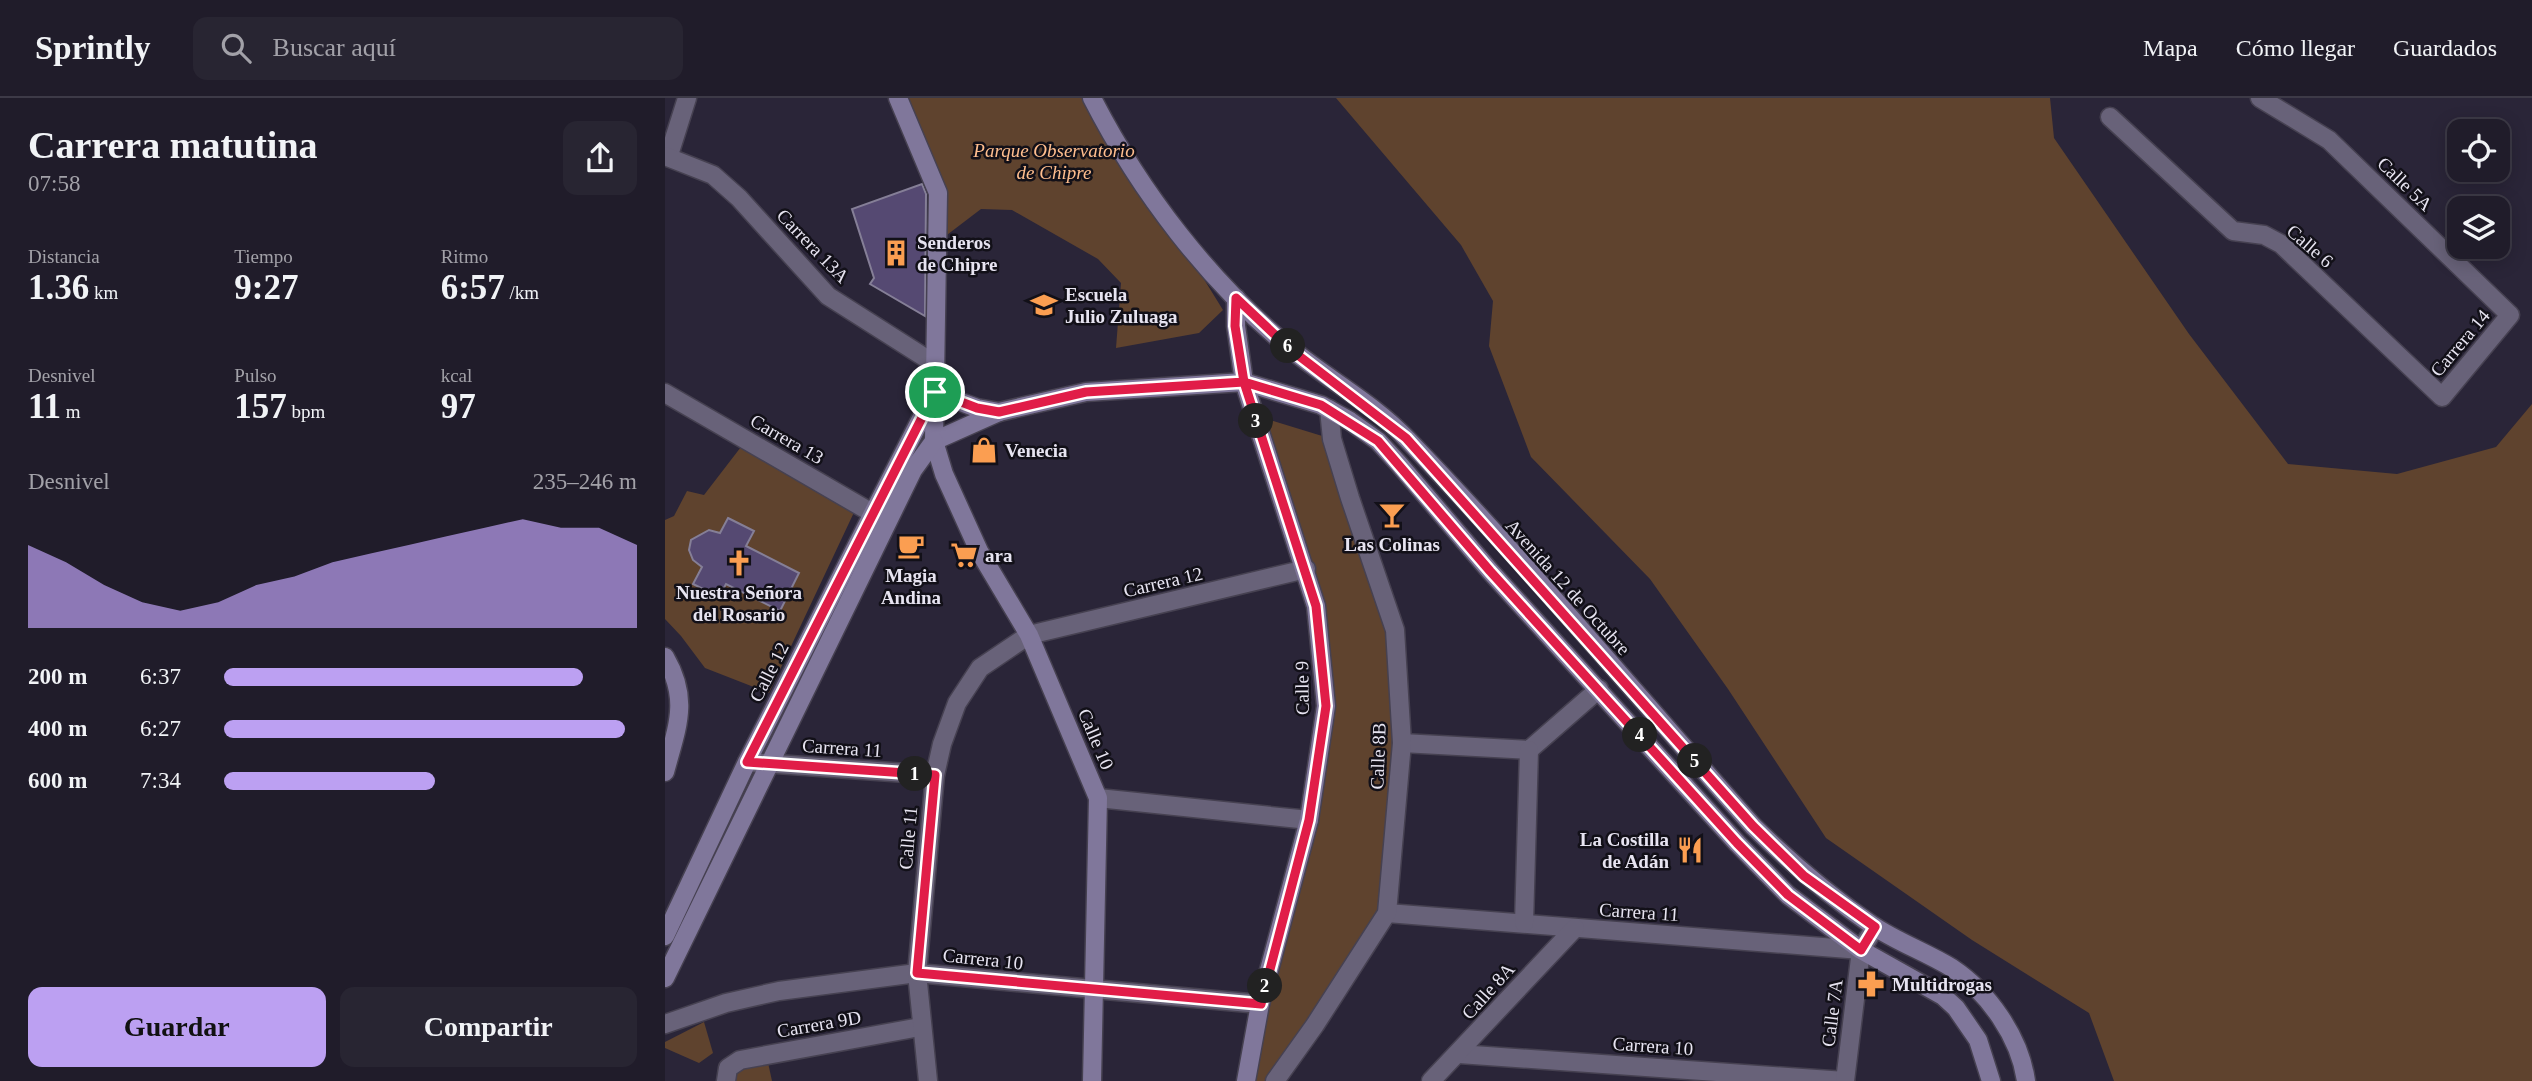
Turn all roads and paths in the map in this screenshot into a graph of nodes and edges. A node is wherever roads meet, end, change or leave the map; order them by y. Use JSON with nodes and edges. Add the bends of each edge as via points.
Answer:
{"nodes":[{"id":1,"x":687,"y":98,"type":"edge"},
{"id":2,"x":898,"y":98,"type":"edge"},
{"id":3,"x":1092,"y":98,"type":"edge"},
{"id":4,"x":2259,"y":98,"type":"edge"},
{"id":5,"x":2110,"y":117,"type":"dead end"},
{"id":6,"x":667,"y":156,"type":"edge"},
{"id":7,"x":1236,"y":298,"type":"junction"},
{"id":8,"x":2510,"y":315,"type":"joint"},
{"id":9,"x":935,"y":364,"type":"junction"},
{"id":10,"x":1244,"y":382,"type":"junction"},
{"id":11,"x":935,"y":392,"type":"junction"},
{"id":12,"x":666,"y":395,"type":"edge"},
{"id":13,"x":2442,"y":397,"type":"joint"},
{"id":14,"x":1329,"y":409,"type":"junction"},
{"id":15,"x":999,"y":412,"type":"junction"},
{"id":16,"x":934,"y":440,"type":"junction"},
{"id":17,"x":872,"y":513,"type":"junction"},
{"id":18,"x":888,"y":522,"type":"junction"},
{"id":19,"x":1306,"y":569,"type":"junction"},
{"id":20,"x":1029,"y":635,"type":"junction"},
{"id":21,"x":665,"y":657,"type":"edge"},
{"id":22,"x":1599,"y":689,"type":"junction"},
{"id":23,"x":1402,"y":743,"type":"junction"},
{"id":24,"x":1529,"y":750,"type":"junction"},
{"id":25,"x":747,"y":762,"type":"junction"},
{"id":26,"x":771,"y":765,"type":"junction"},
{"id":27,"x":665,"y":772,"type":"edge"},
{"id":28,"x":935,"y":775,"type":"junction"},
{"id":29,"x":1098,"y":798,"type":"junction"},
{"id":30,"x":1309,"y":820,"type":"junction"},
{"id":31,"x":1387,"y":913,"type":"junction"},
{"id":32,"x":1524,"y":923,"type":"junction"},
{"id":33,"x":1875,"y":927,"type":"junction"},
{"id":34,"x":1575,"y":928,"type":"junction"},
{"id":35,"x":665,"y":936,"type":"edge"},
{"id":36,"x":1861,"y":950,"type":"junction"},
{"id":37,"x":917,"y":973,"type":"junction"},
{"id":38,"x":665,"y":978,"type":"edge"},
{"id":39,"x":1092,"y":991,"type":"junction"},
{"id":40,"x":1261,"y":1004,"type":"junction"},
{"id":41,"x":665,"y":1024,"type":"edge"},
{"id":42,"x":920,"y":1027,"type":"junction"},
{"id":43,"x":1459,"y":1055,"type":"junction"},
{"id":44,"x":727,"y":1074,"type":"edge"},
{"id":45,"x":1649,"y":1074,"type":"edge"},
{"id":46,"x":928,"y":1081,"type":"edge"},
{"id":47,"x":1092,"y":1081,"type":"edge"},
{"id":48,"x":1245,"y":1081,"type":"edge"},
{"id":49,"x":1275,"y":1081,"type":"edge"},
{"id":50,"x":1431,"y":1081,"type":"edge"},
{"id":51,"x":1845,"y":1081,"type":"edge"},
{"id":52,"x":1991,"y":1081,"type":"edge"},
{"id":53,"x":2026,"y":1081,"type":"edge"}],
"edges":[{"from":1,"to":6,"type":"street"},
{"from":2,"to":9,"type":"main road","via":[[938,193]]},
{"from":3,"to":7,"type":"main road","name":"Avenida 12 de Octubre","via":[[1107,128],[1185,243]]},
{"from":4,"to":8,"type":"street","name":"Calle 5A","via":[[2329,140]]},
{"from":5,"to":13,"type":"street","name":"Calle 6","via":[[2232,230],[2264,235],[2281,244]]},
{"from":6,"to":9,"type":"street","name":"Carrera 13A","via":[[713,175],[828,296]]},
{"from":7,"to":10,"type":"main road","name":"Calle 9","via":[[1235,326]]},
{"from":7,"to":33,"type":"main road","name":"Avenida 12 de Octubre","via":[[1290,349],[1406,438],[1753,826],[1804,876]]},
{"from":8,"to":13,"type":"street","name":"Carrera 14"},
{"from":9,"to":11,"type":"main road"},
{"from":10,"to":14,"type":"main road"},
{"from":10,"to":15,"type":"main road","via":[[1086,392]]},
{"from":10,"to":19,"type":"main road","name":"Calle 9"},
{"from":11,"to":15,"type":"main road"},
{"from":11,"to":16,"type":"main road"},
{"from":11,"to":17,"type":"main road","name":"Calle 12"},
{"from":12,"to":17,"type":"street","name":"Carrera 13"},
{"from":14,"to":22,"type":"main road","via":[[1378,441]]},
{"from":14,"to":23,"type":"street","name":"Calle 8B","via":[[1332,439],[1395,630]]},
{"from":15,"to":16,"type":"main road"},
{"from":16,"to":18,"type":"main road","via":[[913,470]]},
{"from":16,"to":20,"type":"main road","name":"Calle 10","via":[[944,474],[979,551]]},
{"from":17,"to":18,"type":"street","name":"Carrera 13"},
{"from":17,"to":25,"type":"main road","name":"Calle 12"},
{"from":18,"to":26,"type":"main road"},
{"from":19,"to":20,"type":"street","name":"Carrera 12"},
{"from":19,"to":30,"type":"main road","name":"Calle 9","via":[[1316,606],[1326,706]]},
{"from":20,"to":28,"type":"street","name":"Calle 11","via":[[979,668],[957,703]]},
{"from":20,"to":29,"type":"main road","name":"Calle 10"},
{"from":21,"to":27,"type":"main road","via":[[678,680],[680,718]]},
{"from":22,"to":24,"type":"street"},
{"from":22,"to":36,"type":"main road","via":[[1788,895]]},
{"from":23,"to":24,"type":"street"},
{"from":23,"to":31,"type":"street","name":"Calle 8B"},
{"from":24,"to":32,"type":"street"},
{"from":25,"to":26,"type":"street","name":"Carrera 11"},
{"from":25,"to":35,"type":"main road","name":"Calle 12"},
{"from":26,"to":28,"type":"street","name":"Carrera 11"},
{"from":26,"to":38,"type":"main road"},
{"from":28,"to":37,"type":"street","name":"Calle 11"},
{"from":29,"to":30,"type":"street"},
{"from":29,"to":39,"type":"main road","name":"Calle 10"},
{"from":30,"to":40,"type":"main road","name":"Calle 9"},
{"from":31,"to":32,"type":"street","name":"Carrera 11"},
{"from":31,"to":49,"type":"street","name":"Calle 8B"},
{"from":32,"to":34,"type":"street","name":"Carrera 11"},
{"from":33,"to":36,"type":"street"},
{"from":33,"to":53,"type":"main road","name":"Avenida 12 de Octubre","via":[[1953,969],[1982,996],[2013,1038]]},
{"from":34,"to":36,"type":"street","name":"Carrera 11"},
{"from":34,"to":43,"type":"street","name":"Calle 8A"},
{"from":36,"to":51,"type":"street","name":"Calle 7A"},
{"from":36,"to":52,"type":"main road","via":[[1956,1008],[1978,1040]]},
{"from":37,"to":39,"type":"street","name":"Carrera 10"},
{"from":37,"to":41,"type":"street","name":"Carrera 10","via":[[779,991]]},
{"from":37,"to":42,"type":"street","name":"Calle 11"},
{"from":39,"to":40,"type":"street","name":"Carrera 10"},
{"from":39,"to":47,"type":"main road","name":"Calle 10"},
{"from":40,"to":48,"type":"main road","name":"Calle 9"},
{"from":42,"to":44,"type":"street","name":"Carrera 9D","via":[[740,1060]]},
{"from":42,"to":46,"type":"street","name":"Calle 11"},
{"from":43,"to":45,"type":"street","name":"Carrera 10"},
{"from":43,"to":50,"type":"street","name":"Calle 8A"},
{"from":45,"to":51,"type":"street","name":"Carrera 10"}]}
